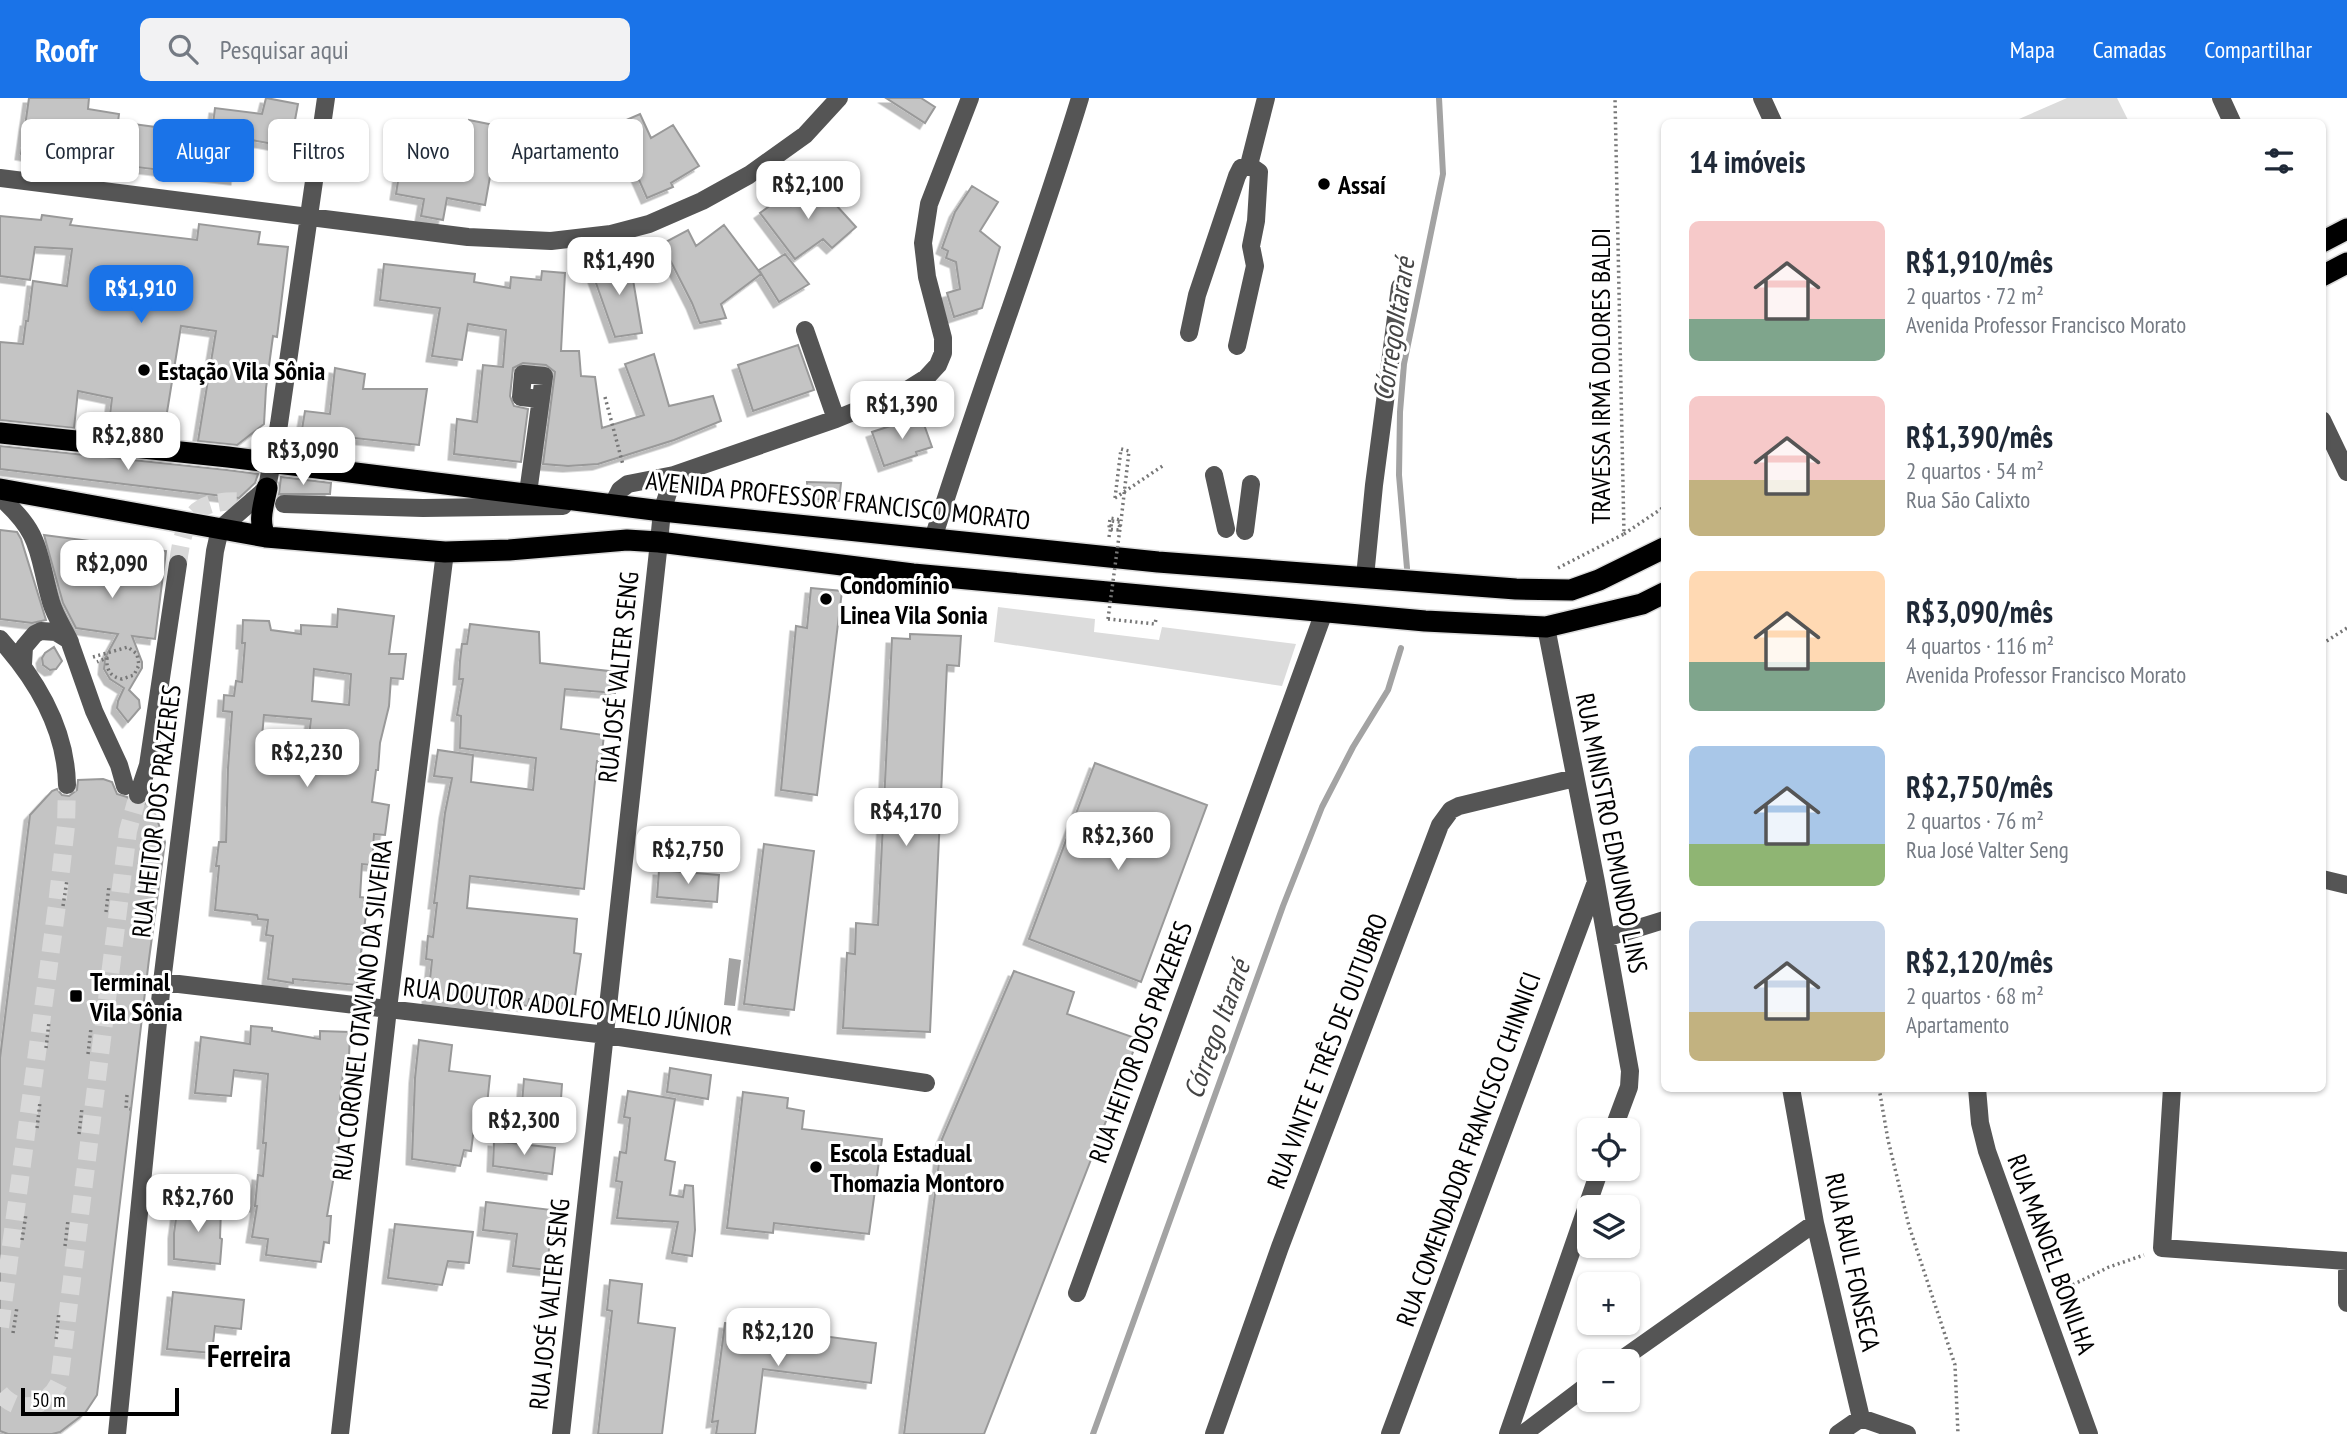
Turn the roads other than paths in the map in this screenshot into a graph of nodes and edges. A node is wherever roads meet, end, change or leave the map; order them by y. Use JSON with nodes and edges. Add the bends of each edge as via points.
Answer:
{"nodes":[{"id":1,"x":327,"y":98,"type":"edge"},
{"id":2,"x":839,"y":98,"type":"edge"},
{"id":3,"x":970,"y":98,"type":"edge"},
{"id":4,"x":1080,"y":98,"type":"edge"},
{"id":5,"x":1266,"y":98,"type":"edge"},
{"id":6,"x":1762,"y":98,"type":"edge"},
{"id":7,"x":2221,"y":98,"type":"edge"},
{"id":8,"x":1772,"y":119,"type":"edge"},
{"id":9,"x":2231,"y":119,"type":"edge"},
{"id":10,"x":1249,"y":165,"type":"junction"},
{"id":11,"x":0,"y":178,"type":"edge"},
{"id":12,"x":311,"y":217,"type":"junction"},
{"id":13,"x":2347,"y":229,"type":"edge"},
{"id":14,"x":2326,"y":240,"type":"edge"},
{"id":15,"x":2347,"y":263,"type":"edge"},
{"id":16,"x":2326,"y":274,"type":"edge"},
{"id":17,"x":1400,"y":287,"type":"dead end"},
{"id":18,"x":805,"y":330,"type":"dead end"},
{"id":19,"x":1189,"y":333,"type":"dead end"},
{"id":20,"x":1237,"y":346,"type":"dead end"},
{"id":21,"x":540,"y":399,"type":"dead end"},
{"id":22,"x":835,"y":419,"type":"junction"},
{"id":23,"x":2326,"y":429,"type":"edge"},
{"id":24,"x":0,"y":433,"type":"edge"},
{"id":25,"x":271,"y":462,"type":"junction"},
{"id":26,"x":2346,"y":468,"type":"edge"},
{"id":27,"x":674,"y":475,"type":"junction"},
{"id":28,"x":1214,"y":475,"type":"dead end"},
{"id":29,"x":1251,"y":484,"type":"dead end"},
{"id":30,"x":267,"y":488,"type":"junction"},
{"id":31,"x":0,"y":489,"type":"edge"},
{"id":32,"x":528,"y":493,"type":"junction"},
{"id":33,"x":0,"y":498,"type":"edge"},
{"id":34,"x":284,"y":504,"type":"dead end"},
{"id":35,"x":613,"y":504,"type":"junction"},
{"id":36,"x":662,"y":511,"type":"junction"},
{"id":37,"x":220,"y":529,"type":"junction"},
{"id":38,"x":1226,"y":529,"type":"dead end"},
{"id":39,"x":1245,"y":531,"type":"dead end"},
{"id":40,"x":266,"y":537,"type":"junction"},
{"id":41,"x":933,"y":538,"type":"junction"},
{"id":42,"x":659,"y":542,"type":"junction"},
{"id":43,"x":1661,"y":549,"type":"edge"},
{"id":44,"x":445,"y":552,"type":"junction"},
{"id":45,"x":178,"y":564,"type":"tunnel mouth"},
{"id":46,"x":1365,"y":578,"type":"junction"},
{"id":47,"x":1661,"y":594,"type":"edge"},
{"id":48,"x":1324,"y":612,"type":"junction"},
{"id":49,"x":1546,"y":627,"type":"junction"},
{"id":50,"x":0,"y":639,"type":"edge"},
{"id":51,"x":71,"y":642,"type":"junction"},
{"id":52,"x":23,"y":664,"type":"junction"},
{"id":53,"x":1575,"y":778,"type":"junction"},
{"id":54,"x":67,"y":785,"type":"tunnel mouth"},
{"id":55,"x":2326,"y":879,"type":"edge"},
{"id":56,"x":1596,"y":882,"type":"junction"},
{"id":57,"x":2347,"y":885,"type":"edge"},
{"id":58,"x":1661,"y":921,"type":"edge"},
{"id":59,"x":1606,"y":938,"type":"junction"},
{"id":60,"x":162,"y":982,"type":"junction"},
{"id":61,"x":388,"y":1009,"type":"junction"},
{"id":62,"x":606,"y":1035,"type":"junction"},
{"id":63,"x":926,"y":1083,"type":"dead end"},
{"id":64,"x":1792,"y":1092,"type":"edge"},
{"id":65,"x":1977,"y":1092,"type":"edge"},
{"id":66,"x":2172,"y":1092,"type":"edge"},
{"id":67,"x":1617,"y":1118,"type":"edge"},
{"id":68,"x":1596,"y":1181,"type":"edge"},
{"id":69,"x":1815,"y":1223,"type":"junction"},
{"id":70,"x":2347,"y":1261,"type":"edge"},
{"id":71,"x":2347,"y":1272,"type":"edge"},
{"id":72,"x":1077,"y":1293,"type":"dead end"},
{"id":73,"x":2347,"y":1303,"type":"edge"},
{"id":74,"x":1636,"y":1349,"type":"edge"},
{"id":75,"x":1577,"y":1393,"type":"edge"},
{"id":76,"x":1861,"y":1418,"type":"junction"},
{"id":77,"x":117,"y":1434,"type":"edge"},
{"id":78,"x":340,"y":1434,"type":"edge"},
{"id":79,"x":561,"y":1434,"type":"edge"},
{"id":80,"x":1214,"y":1434,"type":"edge"},
{"id":81,"x":1390,"y":1434,"type":"edge"},
{"id":82,"x":1508,"y":1434,"type":"edge"},
{"id":83,"x":1523,"y":1434,"type":"edge"},
{"id":84,"x":1838,"y":1434,"type":"edge"},
{"id":85,"x":1907,"y":1434,"type":"edge"},
{"id":86,"x":2089,"y":1434,"type":"edge"}],
"edges":[{"from":1,"to":12,"type":"street"},
{"from":2,"to":12,"type":"street","via":[[805,135],[749,176],[649,224],[611,234],[551,241],[468,237]]},
{"from":3,"to":22,"type":"street","via":[[929,204],[923,243],[943,353],[926,378],[907,390]]},
{"from":4,"to":41,"type":"street"},
{"from":5,"to":10,"type":"street"},
{"from":6,"to":8,"type":"street"},
{"from":7,"to":9,"type":"street"},
{"from":10,"to":19,"type":"street","via":[[1237,176]]},
{"from":10,"to":20,"type":"street","via":[[1259,172],[1251,246],[1255,266]]},
{"from":11,"to":12,"type":"street"},
{"from":12,"to":25,"type":"street"},
{"from":13,"to":14,"type":"highway"},
{"from":15,"to":16,"type":"highway"},
{"from":17,"to":46,"type":"street"},
{"from":18,"to":22,"type":"street"},
{"from":21,"to":32,"type":"street"},
{"from":22,"to":27,"type":"street"},
{"from":23,"to":26,"type":"street"},
{"from":24,"to":25,"type":"highway","name":"AVENIDA PROFESSOR FRANCISCO MORATO"},
{"from":25,"to":30,"type":"street"},
{"from":25,"to":32,"type":"highway","name":"AVENIDA PROFESSOR FRANCISCO MORATO"},
{"from":27,"to":35,"type":"street","via":[[628,484]]},
{"from":27,"to":36,"type":"street","name":"RUA JOSÉ VALTER SENG"},
{"from":28,"to":38,"type":"street"},
{"from":29,"to":39,"type":"street"},
{"from":30,"to":37,"type":"street"},
{"from":30,"to":40,"type":"highway","via":[[261,518]]},
{"from":31,"to":37,"type":"highway"},
{"from":32,"to":35,"type":"highway","name":"AVENIDA PROFESSOR FRANCISCO MORATO"},
{"from":33,"to":51,"type":"street","via":[[34,536],[51,601]]},
{"from":34,"to":35,"type":"street","via":[[423,509]]},
{"from":35,"to":36,"type":"highway","name":"AVENIDA PROFESSOR FRANCISCO MORATO"},
{"from":36,"to":41,"type":"highway","name":"AVENIDA PROFESSOR FRANCISCO MORATO"},
{"from":36,"to":42,"type":"street","name":"RUA JOSÉ VALTER SENG"},
{"from":37,"to":40,"type":"highway"},
{"from":37,"to":60,"type":"street","name":"RUA HEITOR DOS PRAZERES"},
{"from":40,"to":44,"type":"highway"},
{"from":41,"to":46,"type":"highway","name":"AVENIDA PROFESSOR FRANCISCO MORATO"},
{"from":42,"to":44,"type":"highway"},
{"from":42,"to":48,"type":"highway","via":[[913,574]]},
{"from":42,"to":62,"type":"street","name":"RUA JOSÉ VALTER SENG"},
{"from":43,"to":46,"type":"highway","name":"AVENIDA PROFESSOR FRANCISCO MORATO","via":[[1571,590]]},
{"from":44,"to":61,"type":"street","name":"RUA CORONEL OTAVIANO DA SILVEIRA"},
{"from":45,"to":51,"type":"street","via":[[148,765],[132,791],[93,711]]},
{"from":47,"to":49,"type":"highway","via":[[1642,604]]},
{"from":48,"to":49,"type":"highway"},
{"from":48,"to":72,"type":"street","name":"RUA HEITOR DOS PRAZERES"},
{"from":49,"to":53,"type":"street","name":"RUA MINISTRO EDMUNDO LINS"},
{"from":50,"to":52,"type":"street"},
{"from":51,"to":52,"type":"street","via":[[56,632],[41,631],[24,647]]},
{"from":52,"to":54,"type":"street","via":[[54,719]]},
{"from":53,"to":56,"type":"street","name":"RUA MINISTRO EDMUNDO LINS"},
{"from":53,"to":80,"type":"street","name":"RUA VINTE E TRÊS DE OUTUBRO","via":[[1459,806],[1440,825]]},
{"from":55,"to":57,"type":"street"},
{"from":56,"to":59,"type":"street","name":"RUA MINISTRO EDMUNDO LINS"},
{"from":56,"to":81,"type":"street","name":"RUA COMENDADOR FRANCISCO CHINNICI"},
{"from":58,"to":59,"type":"street"},
{"from":59,"to":67,"type":"street","name":"RUA MINISTRO EDMUNDO LINS","via":[[1630,1071]]},
{"from":60,"to":61,"type":"street","name":"RUA DOUTOR ADOLFO MELO JÚNIOR"},
{"from":60,"to":77,"type":"street","name":"RUA HEITOR DOS PRAZERES"},
{"from":61,"to":62,"type":"street","name":"RUA DOUTOR ADOLFO MELO JÚNIOR"},
{"from":61,"to":78,"type":"street","name":"RUA CORONEL OTAVIANO DA SILVEIRA"},
{"from":62,"to":63,"type":"street","name":"RUA DOUTOR ADOLFO MELO JÚNIOR"},
{"from":62,"to":79,"type":"street","name":"RUA JOSÉ VALTER SENG"},
{"from":64,"to":69,"type":"street","name":"RUA RAUL FONSECA"},
{"from":65,"to":86,"type":"street","name":"RUA MANOEL BONILHA","via":[[1987,1151]]},
{"from":66,"to":70,"type":"street","via":[[2162,1248]]},
{"from":68,"to":82,"type":"street"},
{"from":69,"to":74,"type":"street"},
{"from":69,"to":76,"type":"street","name":"RUA RAUL FONSECA"},
{"from":71,"to":73,"type":"street"},
{"from":75,"to":83,"type":"street"},
{"from":76,"to":84,"type":"street"},
{"from":76,"to":85,"type":"street"}]}
